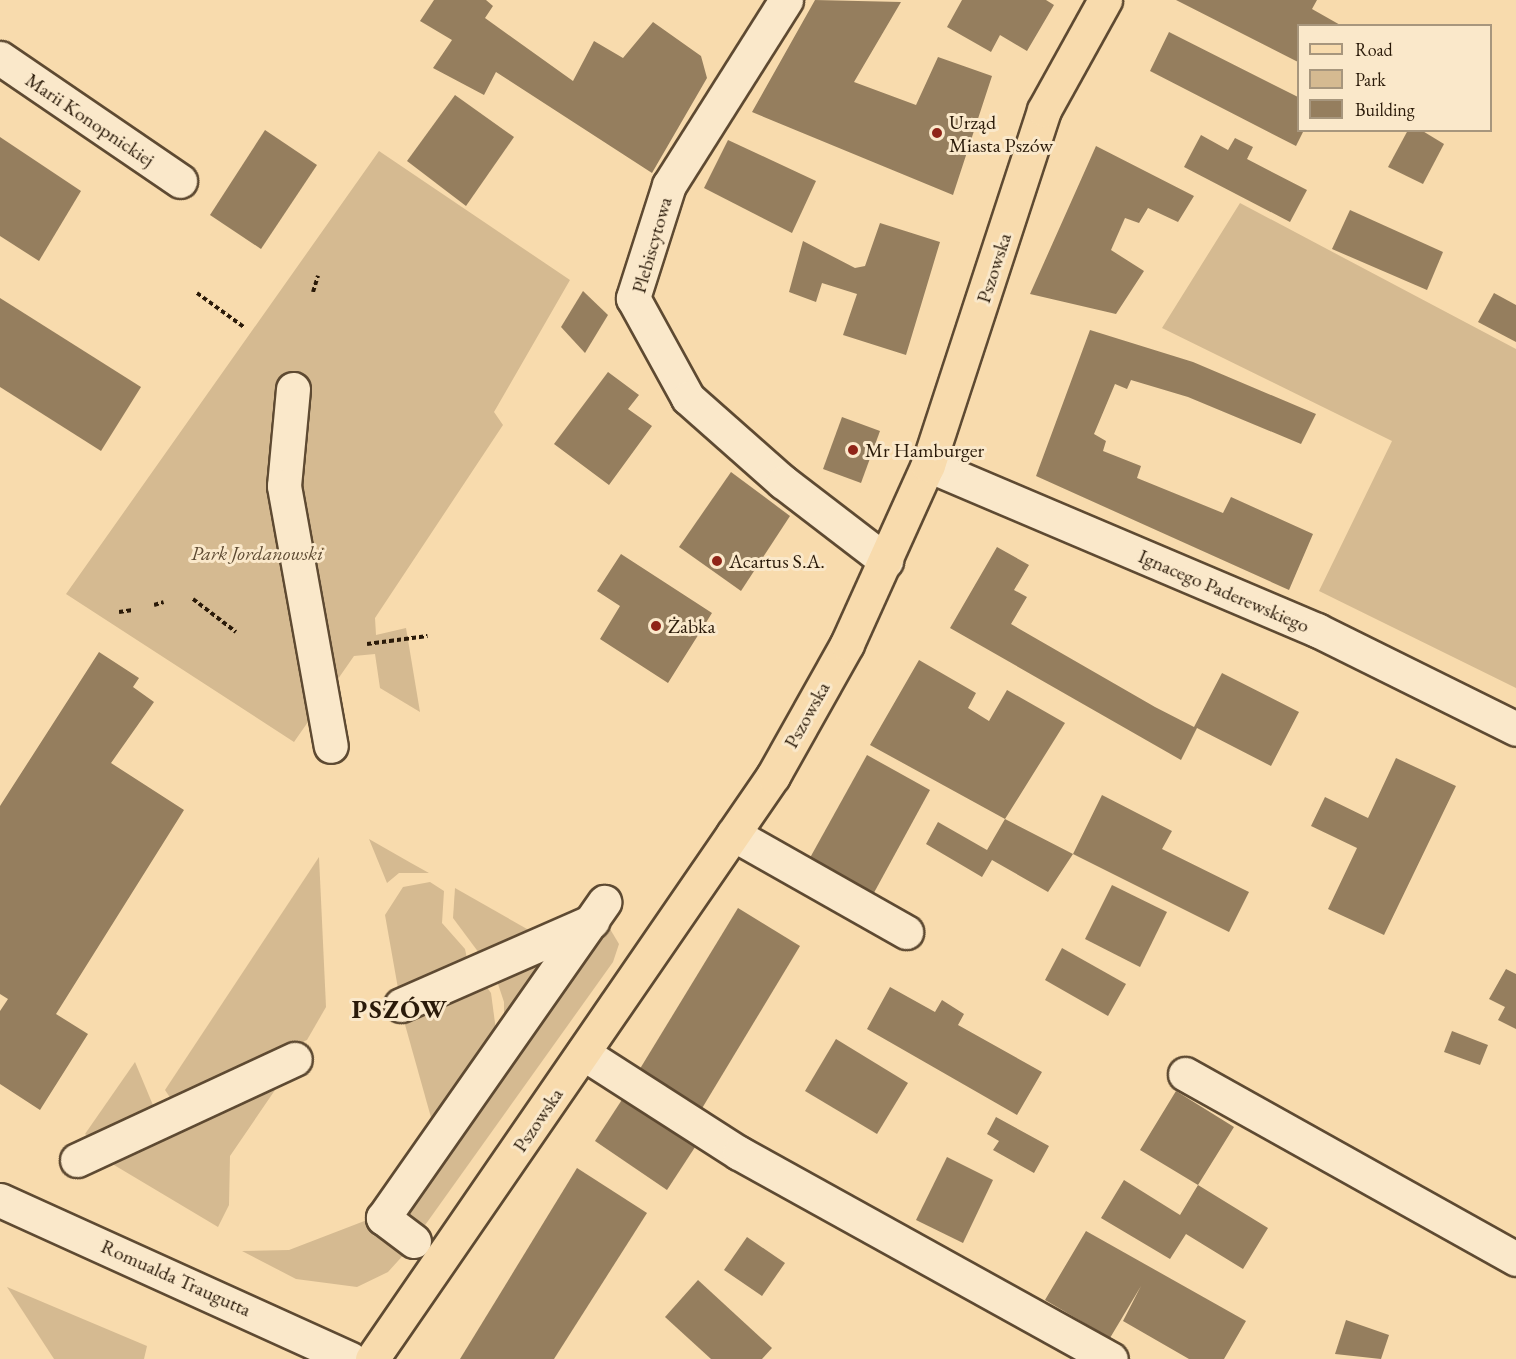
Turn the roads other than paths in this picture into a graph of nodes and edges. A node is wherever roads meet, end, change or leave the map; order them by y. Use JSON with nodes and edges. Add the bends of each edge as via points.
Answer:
{"nodes":[{"id":1,"x":786,"y":0,"type":"edge"},
{"id":2,"x":1105,"y":0,"type":"edge"},
{"id":3,"x":0,"y":58,"type":"edge"},
{"id":4,"x":180,"y":182,"type":"dead end"},
{"id":5,"x":292,"y":388,"type":"dead end"},
{"id":6,"x":928,"y":465,"type":"junction"},
{"id":7,"x":886,"y":561,"type":"junction"},
{"id":8,"x":1516,"y":729,"type":"edge"},
{"id":9,"x":331,"y":746,"type":"dead end"},
{"id":10,"x":733,"y":834,"type":"junction"},
{"id":11,"x":906,"y":932,"type":"dead end"},
{"id":12,"x":401,"y":1005,"type":"dead end"},
{"id":13,"x":584,"y":1053,"type":"junction"},
{"id":14,"x":295,"y":1059,"type":"dead end"},
{"id":15,"x":1185,"y":1074,"type":"dead end"},
{"id":16,"x":77,"y":1160,"type":"dead end"},
{"id":17,"x":6,"y":1210,"type":"edge"},
{"id":18,"x":414,"y":1241,"type":"dead end"},
{"id":19,"x":1516,"y":1259,"type":"edge"},
{"id":20,"x":350,"y":1359,"type":"edge"},
{"id":21,"x":372,"y":1359,"type":"edge"},
{"id":22,"x":1111,"y":1359,"type":"edge"}],
"edges":[{"from":1,"to":7,"type":"street","name":"Plebiscytowa","via":[[669,185],[633,298],[688,398],[783,482]]},
{"from":2,"to":6,"type":"main road","name":"Pszowska","via":[[1044,110]]},
{"from":3,"to":4,"type":"street","name":"Marii Konopnickiej"},
{"from":5,"to":9,"type":"street","via":[[284,486]]},
{"from":6,"to":7,"type":"main road","name":"Pszowska"},
{"from":6,"to":8,"type":"street","name":"Ignacego Paderewskiego","via":[[1317,630]]},
{"from":7,"to":10,"type":"main road","name":"Pszowska","via":[[847,644]]},
{"from":10,"to":11,"type":"street"},
{"from":10,"to":13,"type":"main road","name":"Pszowska"},
{"from":12,"to":18,"type":"street","via":[[598,912],[378,1215]]},
{"from":13,"to":21,"type":"main road","name":"Pszowska"},
{"from":13,"to":22,"type":"street","via":[[739,1154]]},
{"from":14,"to":16,"type":"street"},
{"from":15,"to":19,"type":"street"},
{"from":17,"to":20,"type":"street","name":"Romualda Traugutta"}]}
